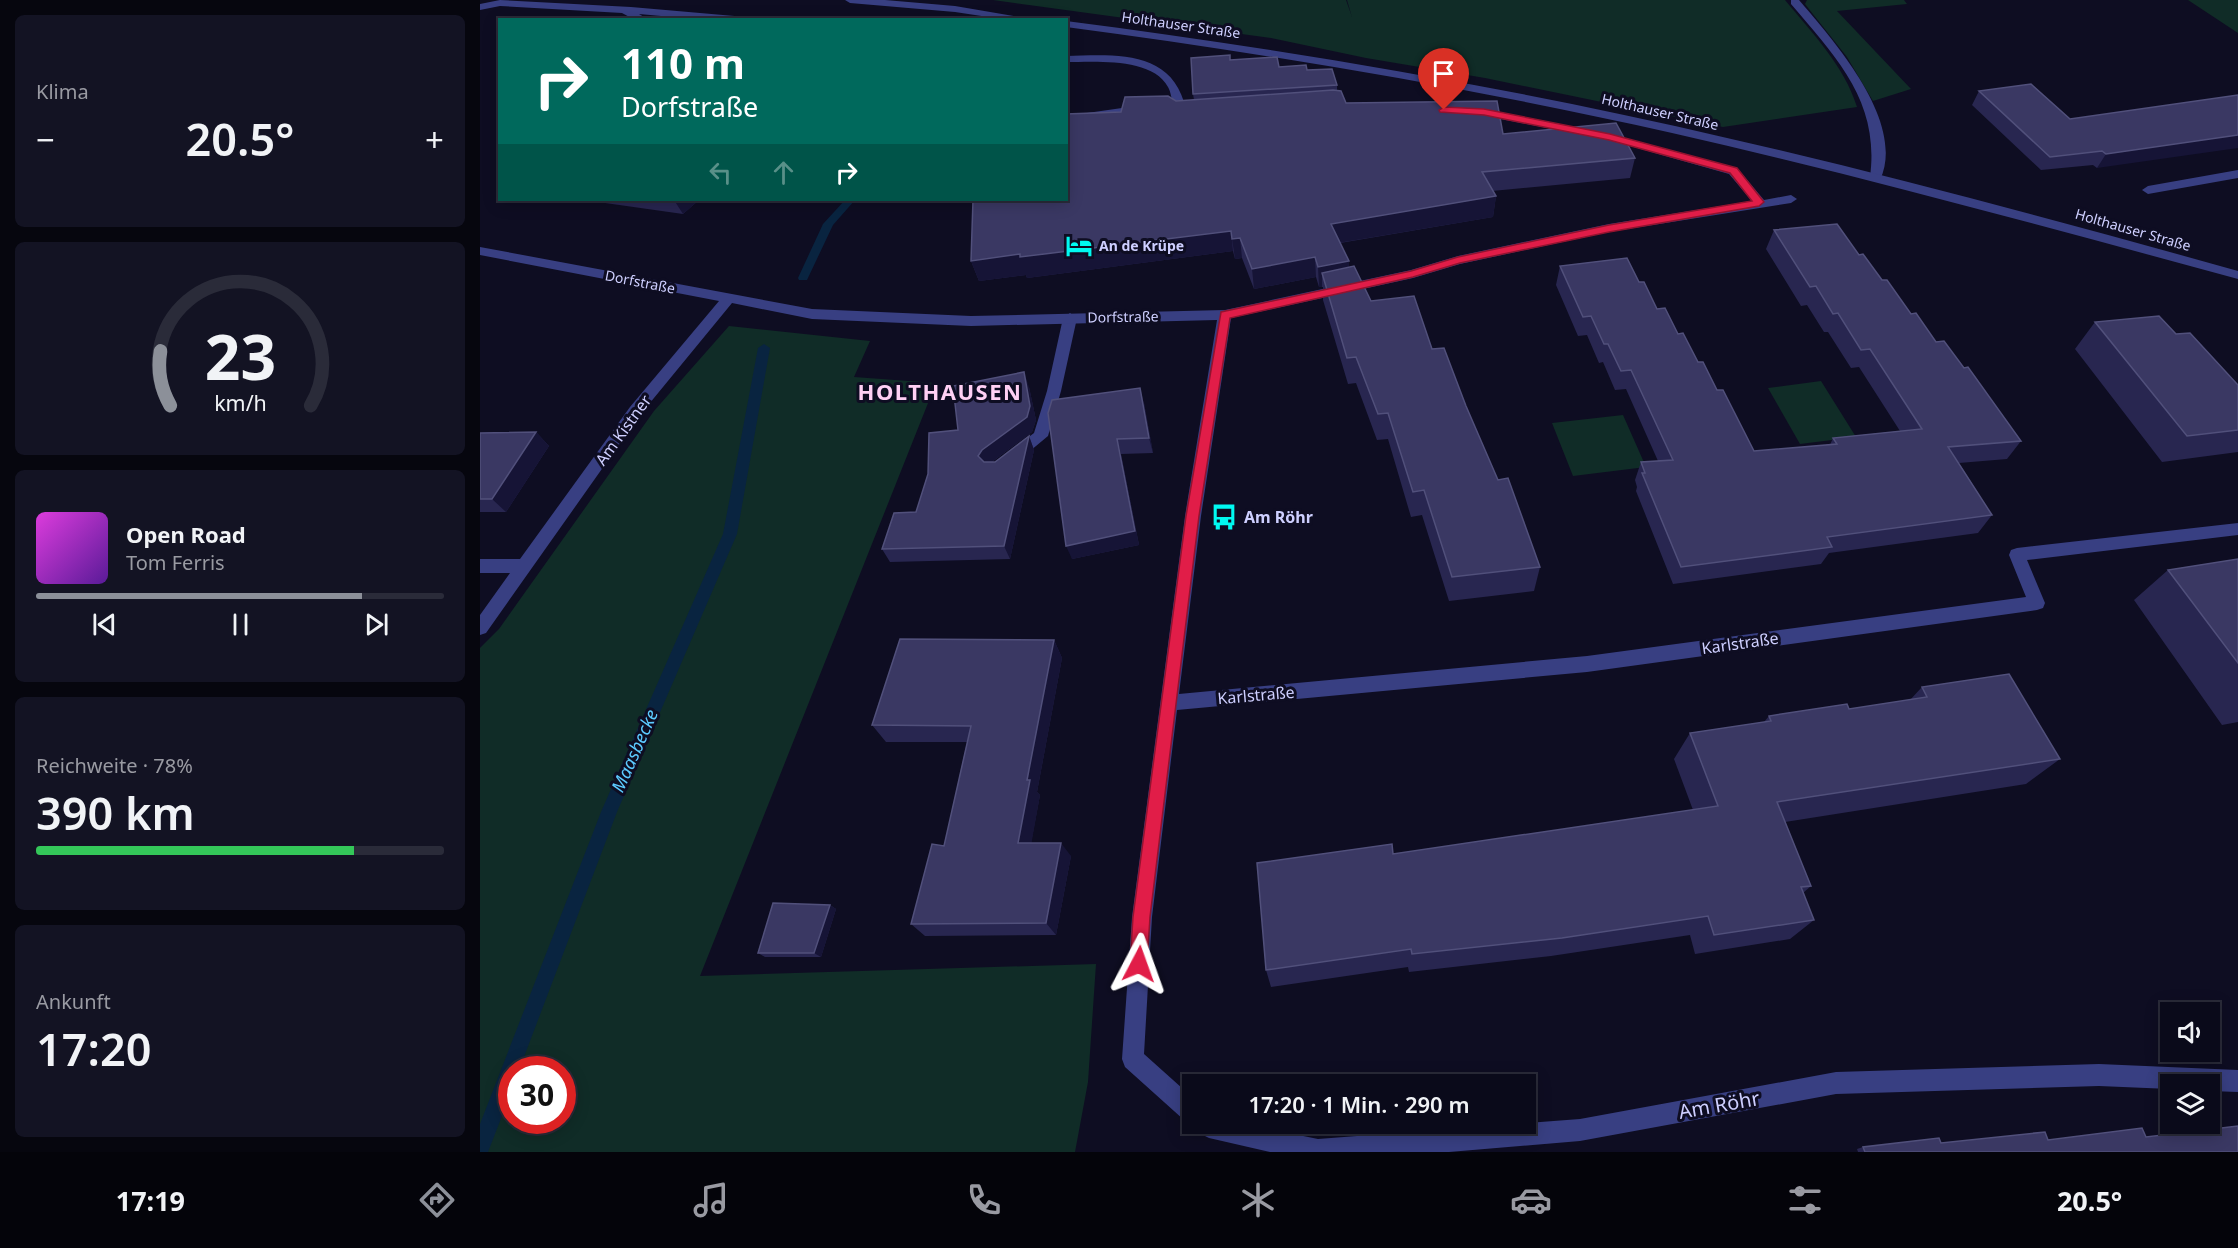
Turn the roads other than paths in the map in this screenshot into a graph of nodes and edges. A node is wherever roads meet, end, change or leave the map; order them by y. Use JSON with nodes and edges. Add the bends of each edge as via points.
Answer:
{"nodes":[{"id":1,"x":850,"y":0,"type":"edge"},
{"id":2,"x":1795,"y":2,"type":"dead end"},
{"id":3,"x":480,"y":7,"type":"edge"},
{"id":4,"x":624,"y":9,"type":"junction"},
{"id":5,"x":640,"y":18,"type":"edge"},
{"id":6,"x":724,"y":18,"type":"edge"},
{"id":7,"x":1019,"y":18,"type":"edge"},
{"id":8,"x":1068,"y":24,"type":"edge"},
{"id":9,"x":1068,"y":59,"type":"edge"},
{"id":10,"x":1167,"y":104,"type":"junction"},
{"id":11,"x":1461,"y":111,"type":"edge"},
{"id":12,"x":1179,"y":116,"type":"edge"},
{"id":13,"x":1068,"y":119,"type":"edge"},
{"id":14,"x":2238,"y":174,"type":"edge"},
{"id":15,"x":1876,"y":177,"type":"junction"},
{"id":16,"x":2148,"y":190,"type":"dead end"},
{"id":17,"x":1791,"y":199,"type":"dead end"},
{"id":18,"x":1759,"y":202,"type":"junction"},
{"id":19,"x":480,"y":251,"type":"edge"},
{"id":20,"x":2238,"y":275,"type":"edge"},
{"id":21,"x":728,"y":299,"type":"junction"},
{"id":22,"x":1225,"y":315,"type":"junction"},
{"id":23,"x":1070,"y":318,"type":"junction"},
{"id":24,"x":1005,"y":463,"type":"edge"},
{"id":25,"x":2238,"y":529,"type":"edge"},
{"id":26,"x":480,"y":566,"type":"edge"},
{"id":27,"x":526,"y":566,"type":"junction"},
{"id":28,"x":480,"y":628,"type":"edge"},
{"id":29,"x":1169,"y":703,"type":"junction"},
{"id":30,"x":2238,"y":1081,"type":"edge"},
{"id":31,"x":1182,"y":1103,"type":"edge"},
{"id":32,"x":1240,"y":1134,"type":"edge"},
{"id":33,"x":1530,"y":1134,"type":"edge"},
{"id":34,"x":1536,"y":1134,"type":"edge"}],
"edges":[{"from":1,"to":7,"type":"street"},
{"from":2,"to":15,"type":"street","via":[[1838,55],[1864,96],[1877,128]]},
{"from":3,"to":4,"type":"street","via":[[500,3]]},
{"from":4,"to":5,"type":"street"},
{"from":4,"to":6,"type":"street"},
{"from":8,"to":15,"type":"street","name":"Holthauser Straße","via":[[1317,60],[1478,89],[1646,123]]},
{"from":9,"to":10,"type":"street","via":[[1125,59],[1161,71],[1177,89]]},
{"from":10,"to":12,"type":"street"},
{"from":10,"to":13,"type":"street"},
{"from":11,"to":18,"type":"street","via":[[1610,137],[1733,171]]},
{"from":14,"to":16,"type":"street"},
{"from":15,"to":20,"type":"street","name":"Holthauser Straße"},
{"from":17,"to":18,"type":"street","name":"Dorfstraße"},
{"from":18,"to":22,"type":"street","name":"Dorfstraße","via":[[1609,228]]},
{"from":19,"to":21,"type":"street","name":"Dorfstraße"},
{"from":21,"to":23,"type":"street","name":"Dorfstraße","via":[[812,314],[971,321]]},
{"from":21,"to":27,"type":"street","name":"Am Kistner","via":[[635,411]]},
{"from":22,"to":23,"type":"street","name":"Dorfstraße"},
{"from":22,"to":29,"type":"street","via":[[1192,516]]},
{"from":23,"to":24,"type":"street","via":[[1041,436]]},
{"from":25,"to":29,"type":"street","name":"Karlstraße","via":[[2017,555],[2037,603],[1587,664]]},
{"from":26,"to":27,"type":"street"},
{"from":27,"to":28,"type":"street","name":"Am Kistner"},
{"from":29,"to":31,"type":"street","via":[[1142,917],[1133,1059]]},
{"from":30,"to":34,"type":"street","name":"Am Röhr","via":[[2099,1075],[1836,1083],[1580,1130]]},
{"from":32,"to":33,"type":"street","name":"Am Röhr","via":[[1317,1151]]}]}
